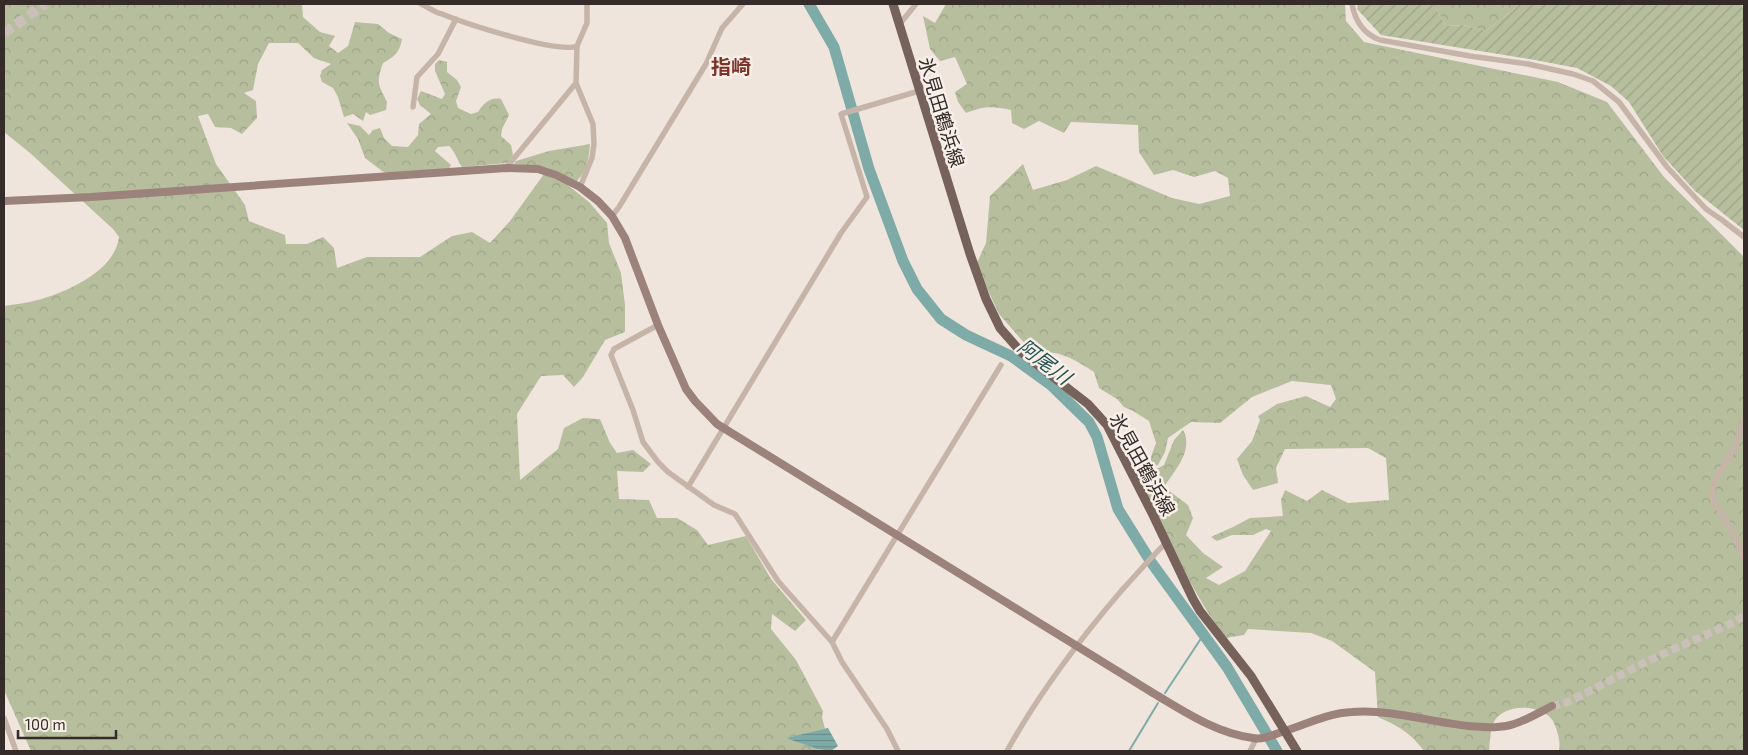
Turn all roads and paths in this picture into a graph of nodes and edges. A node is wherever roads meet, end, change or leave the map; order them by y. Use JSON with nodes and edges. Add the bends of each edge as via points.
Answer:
{"nodes":[{"id":1,"x":421,"y":4,"type":"edge"},
{"id":2,"x":743,"y":4,"type":"edge"},
{"id":3,"x":893,"y":4,"type":"edge"},
{"id":4,"x":916,"y":4,"type":"edge"},
{"id":5,"x":1352,"y":4,"type":"edge"},
{"id":6,"x":587,"y":5,"type":"edge"},
{"id":7,"x":456,"y":19,"type":"junction"},
{"id":8,"x":899,"y":25,"type":"junction"},
{"id":9,"x":577,"y":46,"type":"junction"},
{"id":10,"x":576,"y":82,"type":"junction"},
{"id":11,"x":919,"y":91,"type":"junction"},
{"id":12,"x":412,"y":106,"type":"dead end"},
{"id":13,"x":506,"y":168,"type":"junction"},
{"id":14,"x":580,"y":187,"type":"junction"},
{"id":15,"x":4,"y":201,"type":"edge"},
{"id":16,"x":612,"y":216,"type":"junction"},
{"id":17,"x":1744,"y":238,"type":"edge"},
{"id":18,"x":658,"y":325,"type":"junction"},
{"id":19,"x":1001,"y":365,"type":"dead end"},
{"id":20,"x":1744,"y":420,"type":"edge"},
{"id":21,"x":723,"y":428,"type":"junction"},
{"id":22,"x":688,"y":487,"type":"junction"},
{"id":23,"x":897,"y":535,"type":"junction"},
{"id":24,"x":1166,"y":543,"type":"junction"},
{"id":25,"x":1744,"y":560,"type":"edge"},
{"id":26,"x":832,"y":642,"type":"junction"},
{"id":27,"x":1077,"y":646,"type":"junction"},
{"id":28,"x":1552,"y":706,"type":"tunnel mouth"},
{"id":29,"x":4,"y":718,"type":"edge"},
{"id":30,"x":1282,"y":732,"type":"junction"},
{"id":31,"x":1256,"y":739,"type":"junction"},
{"id":32,"x":16,"y":751,"type":"edge"},
{"id":33,"x":898,"y":751,"type":"edge"},
{"id":34,"x":1007,"y":751,"type":"edge"},
{"id":35,"x":1250,"y":751,"type":"edge"},
{"id":36,"x":1297,"y":751,"type":"edge"}],
"edges":[{"from":1,"to":7,"type":"street"},
{"from":2,"to":16,"type":"street","via":[[722,28],[686,99]]},
{"from":3,"to":8,"type":"main road","name":"氷見田鶴浜線"},
{"from":4,"to":8,"type":"street"},
{"from":5,"to":17,"type":"street","via":[[1357,22],[1372,37],[1380,40],[1528,64],[1593,81],[1619,102],[1668,167],[1706,210]]},
{"from":6,"to":9,"type":"street","via":[[587,23]]},
{"from":7,"to":9,"type":"street","via":[[544,45]]},
{"from":7,"to":12,"type":"street","via":[[438,54],[417,77]]},
{"from":8,"to":11,"type":"main road","name":"氷見田鶴浜線"},
{"from":9,"to":10,"type":"street"},
{"from":10,"to":13,"type":"street"},
{"from":10,"to":14,"type":"street","via":[[593,124],[594,144]]},
{"from":11,"to":21,"type":"street","via":[[841,114],[867,197],[840,234]]},
{"from":11,"to":24,"type":"main road","name":"氷見田鶴浜線","via":[[970,254],[1000,328],[1021,352],[1088,404],[1107,425]]},
{"from":13,"to":14,"type":"street","via":[[538,169]]},
{"from":13,"to":15,"type":"street"},
{"from":14,"to":16,"type":"street"},
{"from":16,"to":18,"type":"street","via":[[626,238]]},
{"from":18,"to":21,"type":"street","via":[[686,389]]},
{"from":18,"to":22,"type":"street","via":[[614,349],[611,355],[643,442],[668,472]]},
{"from":19,"to":23,"type":"street"},
{"from":20,"to":25,"type":"street","via":[[1735,447],[1715,480],[1712,493]]},
{"from":21,"to":22,"type":"street"},
{"from":21,"to":23,"type":"street"},
{"from":22,"to":26,"type":"street","via":[[714,505],[735,514],[778,581]]},
{"from":23,"to":26,"type":"street"},
{"from":23,"to":27,"type":"street"},
{"from":24,"to":27,"type":"street"},
{"from":24,"to":30,"type":"main road","name":"氷見田鶴浜線","via":[[1200,611],[1251,676]]},
{"from":26,"to":33,"type":"street","via":[[842,662],[888,728]]},
{"from":27,"to":31,"type":"street","via":[[1199,720],[1219,730]]},
{"from":27,"to":34,"type":"street"},
{"from":28,"to":30,"type":"street","via":[[1514,724],[1493,728],[1383,712],[1352,712],[1331,715]]},
{"from":29,"to":32,"type":"street"},
{"from":30,"to":31,"type":"street"},
{"from":30,"to":36,"type":"main road","name":"氷見田鶴浜線"},
{"from":31,"to":35,"type":"street"}]}
